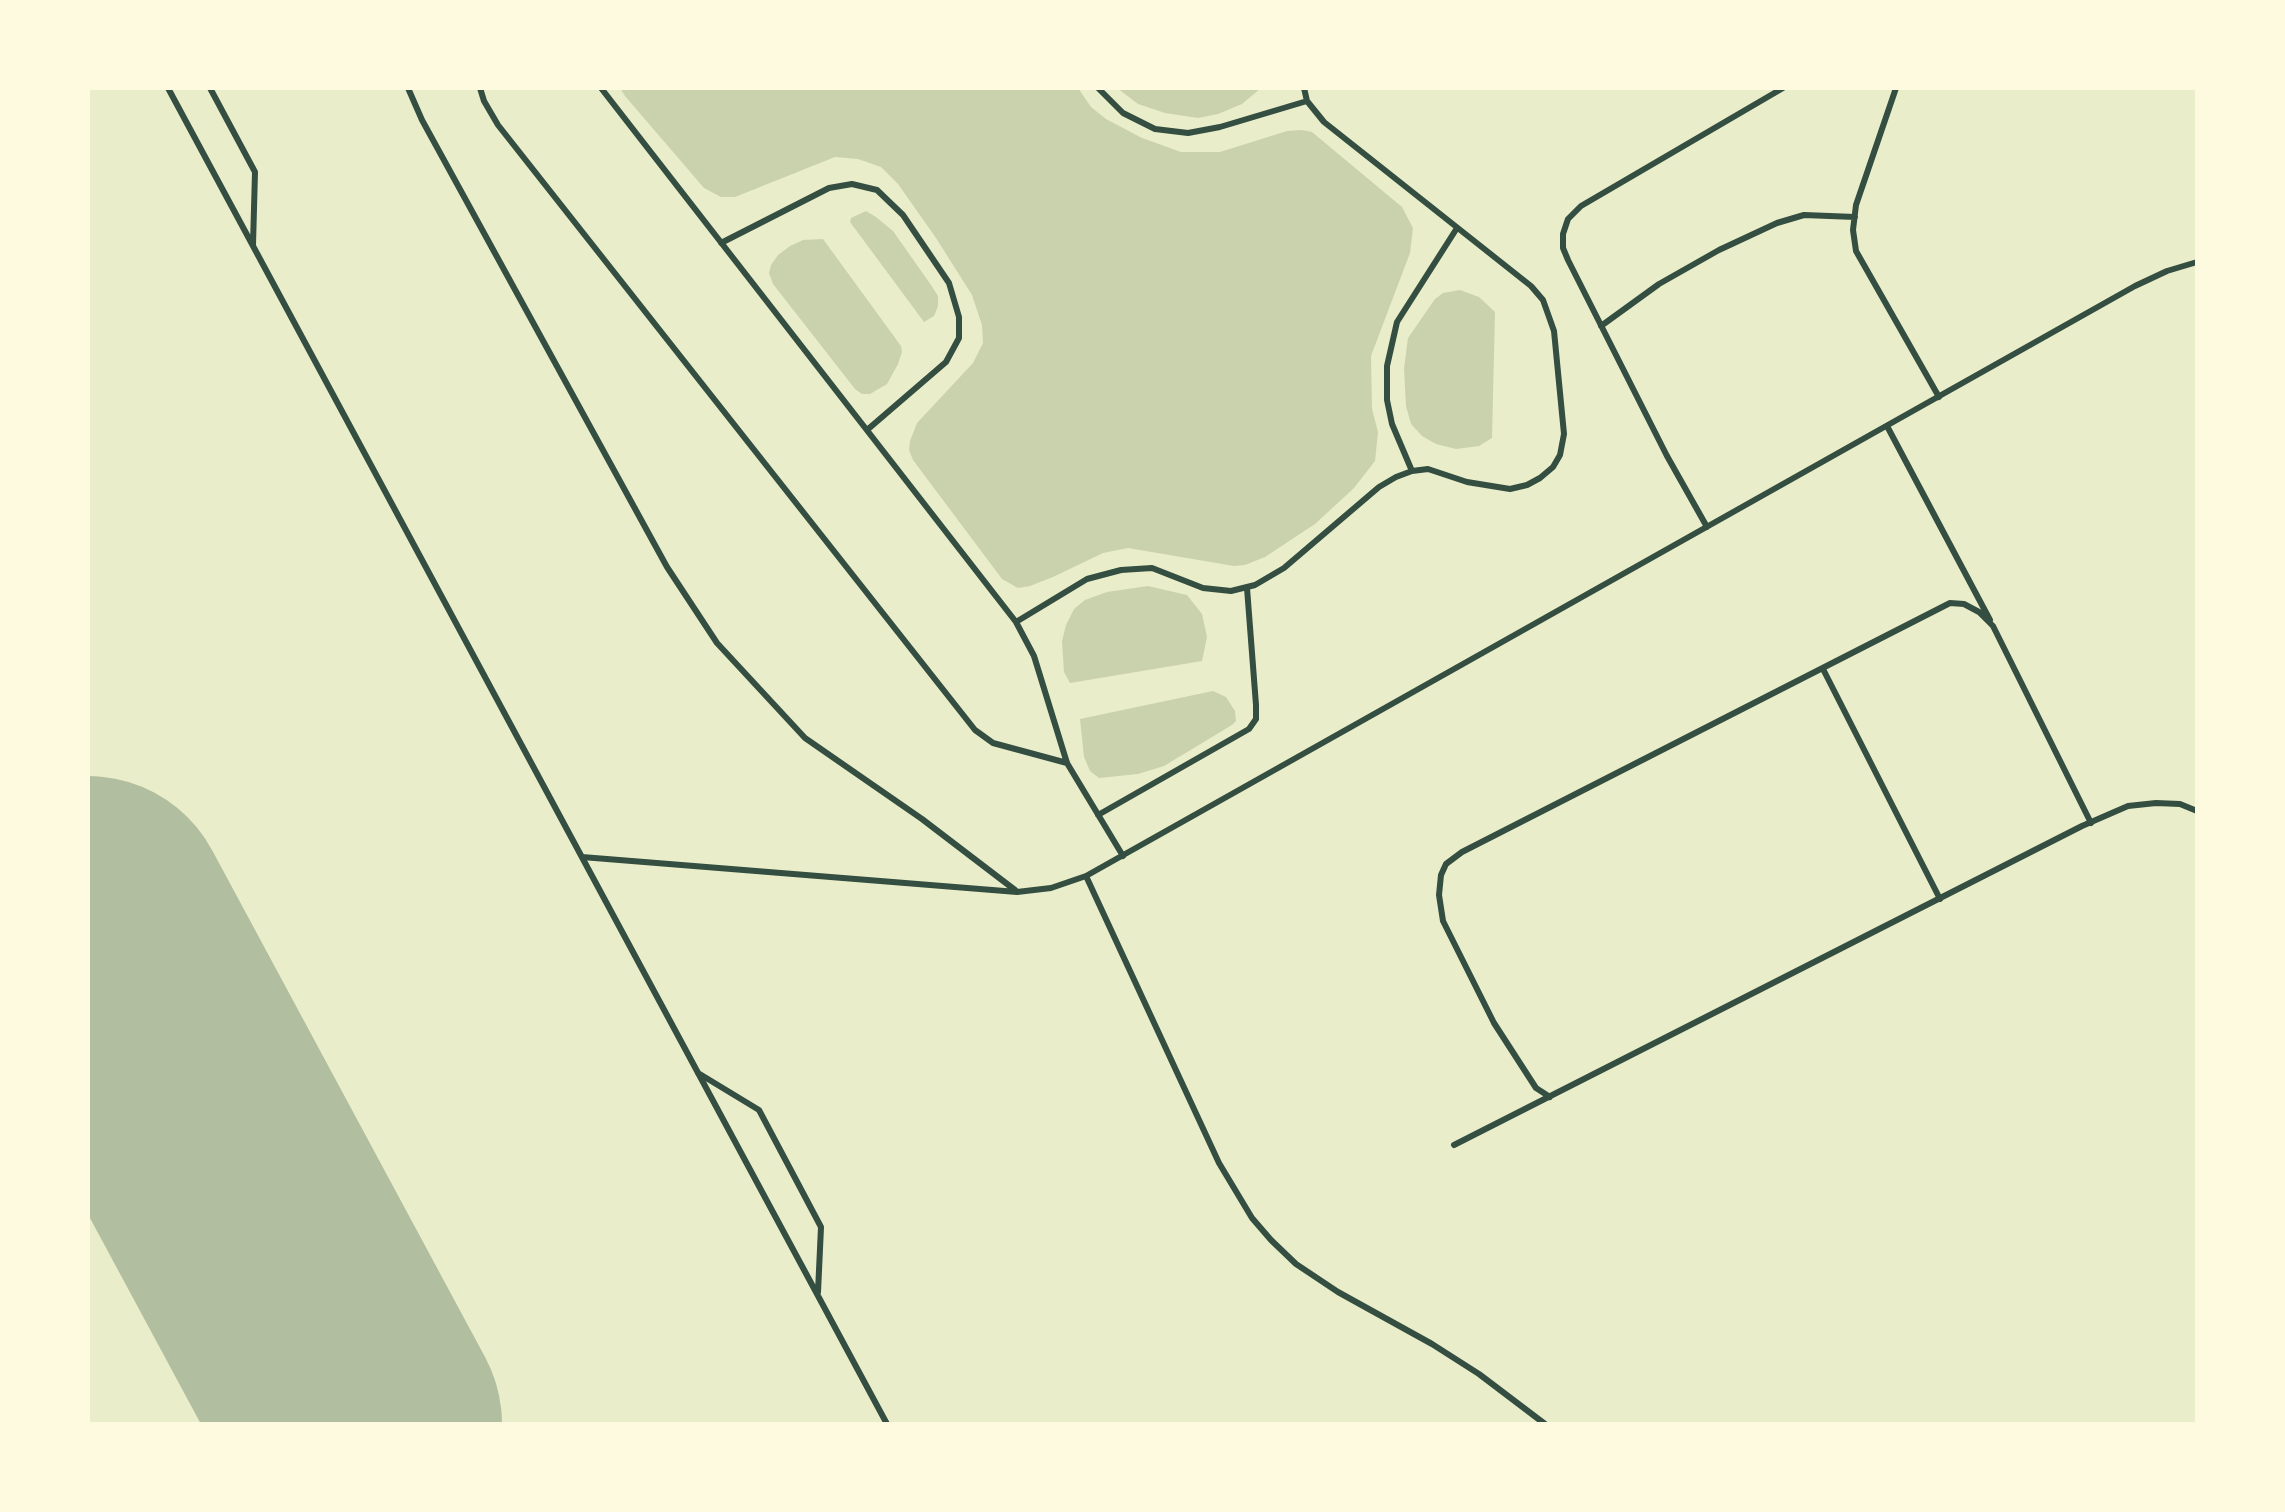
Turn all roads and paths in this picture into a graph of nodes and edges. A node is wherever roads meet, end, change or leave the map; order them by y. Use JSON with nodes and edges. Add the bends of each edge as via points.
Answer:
{"nodes":[{"id":1,"x":168,"y":88,"type":"edge"},
{"id":2,"x":210,"y":88,"type":"edge"},
{"id":3,"x":408,"y":88,"type":"edge"},
{"id":4,"x":480,"y":88,"type":"edge"},
{"id":5,"x":601,"y":88,"type":"edge"},
{"id":6,"x":1098,"y":88,"type":"edge"},
{"id":7,"x":1304,"y":88,"type":"edge"},
{"id":8,"x":1783,"y":88,"type":"edge"},
{"id":9,"x":1896,"y":88,"type":"edge"},
{"id":10,"x":1307,"y":101,"type":"junction"},
{"id":11,"x":1855,"y":217,"type":"junction"},
{"id":12,"x":1457,"y":228,"type":"junction"},
{"id":13,"x":721,"y":243,"type":"junction"},
{"id":14,"x":253,"y":245,"type":"junction"},
{"id":15,"x":2197,"y":262,"type":"edge"},
{"id":16,"x":1601,"y":326,"type":"junction"},
{"id":17,"x":1939,"y":397,"type":"junction"},
{"id":18,"x":1887,"y":426,"type":"junction"},
{"id":19,"x":867,"y":430,"type":"junction"},
{"id":20,"x":1412,"y":471,"type":"junction"},
{"id":21,"x":1707,"y":527,"type":"junction"},
{"id":22,"x":1247,"y":588,"type":"junction"},
{"id":23,"x":1016,"y":622,"type":"junction"},
{"id":24,"x":1993,"y":626,"type":"junction"},
{"id":25,"x":1823,"y":669,"type":"junction"},
{"id":26,"x":1067,"y":763,"type":"junction"},
{"id":27,"x":2197,"y":811,"type":"edge"},
{"id":28,"x":1098,"y":815,"type":"junction"},
{"id":29,"x":2091,"y":823,"type":"junction"},
{"id":30,"x":1123,"y":856,"type":"junction"},
{"id":31,"x":582,"y":857,"type":"junction"},
{"id":32,"x":1086,"y":876,"type":"junction"},
{"id":33,"x":1017,"y":892,"type":"junction"},
{"id":34,"x":1940,"y":899,"type":"junction"},
{"id":35,"x":698,"y":1073,"type":"junction"},
{"id":36,"x":1550,"y":1097,"type":"junction"},
{"id":37,"x":1454,"y":1145,"type":"dead end"},
{"id":38,"x":818,"y":1296,"type":"junction"},
{"id":39,"x":887,"y":1424,"type":"edge"},
{"id":40,"x":1545,"y":1424,"type":"edge"}],
"edges":[{"from":1,"to":14,"type":"lane"},
{"from":2,"to":14,"type":"lane","via":[[255,172]]},
{"from":3,"to":33,"type":"lane","via":[[667,567],[717,643],[805,738]]},
{"from":4,"to":26,"type":"lane","via":[[498,125],[975,730],[993,743]]},
{"from":5,"to":13,"type":"lane"},
{"from":6,"to":10,"type":"lane","via":[[1134,119],[1155,129],[1188,133]]},
{"from":7,"to":10,"type":"lane"},
{"from":8,"to":16,"type":"lane","via":[[1581,206],[1568,219],[1563,248]]},
{"from":9,"to":11,"type":"lane"},
{"from":10,"to":12,"type":"lane","via":[[1324,122]]},
{"from":11,"to":16,"type":"lane","via":[[1804,215],[1777,223],[1659,284]]},
{"from":11,"to":17,"type":"lane","via":[[1856,251]]},
{"from":12,"to":20,"type":"lane","via":[[1397,322],[1387,366],[1392,424]]},
{"from":12,"to":20,"type":"lane","via":[[1543,300],[1554,331],[1564,434],[1553,467],[1527,485],[1510,489],[1428,469]]},
{"from":13,"to":19,"type":"lane"},
{"from":13,"to":19,"type":"lane","via":[[829,188],[852,184],[877,190],[903,215],[949,283],[959,338],[946,362]]},
{"from":14,"to":31,"type":"lane"},
{"from":15,"to":17,"type":"lane","via":[[2135,286]]},
{"from":16,"to":21,"type":"lane"},
{"from":17,"to":18,"type":"lane"},
{"from":18,"to":21,"type":"lane"},
{"from":18,"to":24,"type":"lane"},
{"from":19,"to":23,"type":"lane"},
{"from":20,"to":22,"type":"lane","via":[[1379,487],[1284,568]]},
{"from":21,"to":30,"type":"lane"},
{"from":22,"to":23,"type":"lane","via":[[1203,588],[1152,568],[1121,570],[1087,579]]},
{"from":22,"to":28,"type":"lane","via":[[1256,719],[1249,729]]},
{"from":23,"to":26,"type":"lane","via":[[1034,656]]},
{"from":24,"to":25,"type":"lane","via":[[1979,612],[1950,603]]},
{"from":24,"to":29,"type":"lane"},
{"from":25,"to":34,"type":"lane"},
{"from":25,"to":36,"type":"lane","via":[[1446,864],[1439,895],[1443,921],[1494,1023],[1536,1088]]},
{"from":26,"to":28,"type":"lane"},
{"from":27,"to":29,"type":"lane","via":[[2180,804],[2128,806]]},
{"from":28,"to":30,"type":"lane"},
{"from":29,"to":34,"type":"lane"},
{"from":30,"to":32,"type":"lane"},
{"from":31,"to":33,"type":"lane"},
{"from":31,"to":35,"type":"lane"},
{"from":32,"to":33,"type":"lane"},
{"from":32,"to":40,"type":"lane","via":[[1219,1163],[1252,1218],[1296,1264],[1479,1374]]},
{"from":34,"to":36,"type":"lane"},
{"from":35,"to":38,"type":"lane"},
{"from":35,"to":38,"type":"lane","via":[[759,1110],[821,1227]]},
{"from":36,"to":37,"type":"lane"},
{"from":38,"to":39,"type":"lane"}]}
